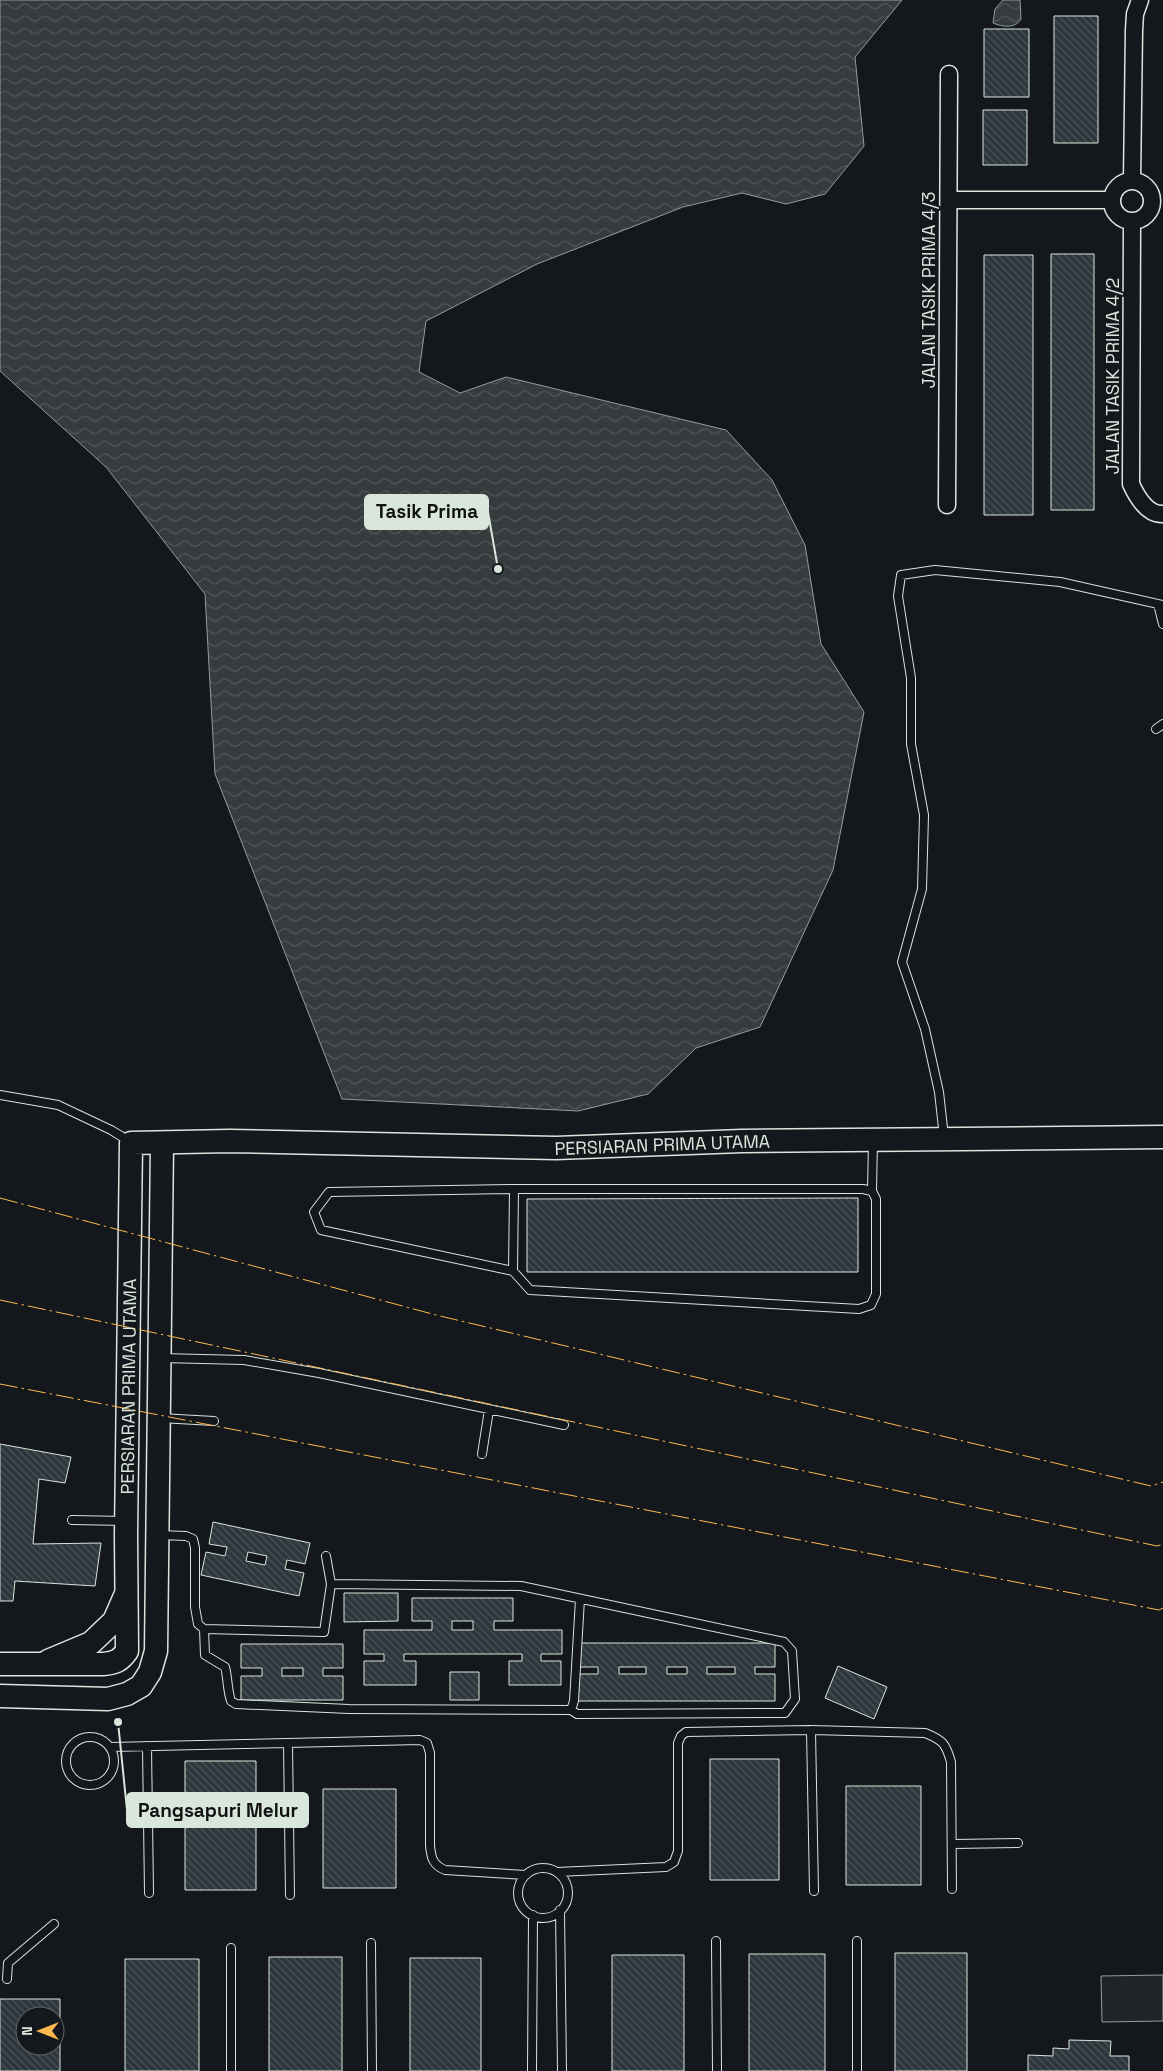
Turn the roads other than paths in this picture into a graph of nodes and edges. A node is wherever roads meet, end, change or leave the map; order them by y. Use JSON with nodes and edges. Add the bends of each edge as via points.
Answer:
{"nodes":[{"id":1,"x":1140,"y":0,"type":"edge"},
{"id":2,"x":949,"y":74,"type":"dead end"},
{"id":3,"x":1132,"y":181,"type":"junction"},
{"id":4,"x":949,"y":200,"type":"junction"},
{"id":5,"x":1112,"y":200,"type":"junction"},
{"id":6,"x":1157,"y":204,"type":"edge"},
{"id":7,"x":1132,"y":221,"type":"junction"},
{"id":8,"x":948,"y":505,"type":"dead end"},
{"id":9,"x":1163,"y":514,"type":"edge"},
{"id":10,"x":1160,"y":604,"type":"edge"},
{"id":11,"x":1163,"y":624,"type":"edge"},
{"id":12,"x":1163,"y":724,"type":"edge"},
{"id":13,"x":1156,"y":729,"type":"dead end"},
{"id":14,"x":0,"y":1094,"type":"edge"},
{"id":15,"x":1163,"y":1137,"type":"edge"},
{"id":16,"x":944,"y":1139,"type":"junction"},
{"id":17,"x":873,"y":1140,"type":"junction"},
{"id":18,"x":131,"y":1142,"type":"junction"},
{"id":19,"x":162,"y":1143,"type":"junction"},
{"id":20,"x":514,"y":1189,"type":"junction"},
{"id":21,"x":872,"y":1192,"type":"junction"},
{"id":22,"x":513,"y":1271,"type":"junction"},
{"id":23,"x":159,"y":1358,"type":"junction"},
{"id":24,"x":489,"y":1410,"type":"junction"},
{"id":25,"x":158,"y":1418,"type":"junction"},
{"id":26,"x":214,"y":1421,"type":"dead end"},
{"id":27,"x":564,"y":1425,"type":"dead end"},
{"id":28,"x":482,"y":1454,"type":"dead end"},
{"id":29,"x":72,"y":1520,"type":"dead end"},
{"id":30,"x":126,"y":1528,"type":"junction"},
{"id":31,"x":157,"y":1535,"type":"junction"},
{"id":32,"x":326,"y":1556,"type":"dead end"},
{"id":33,"x":331,"y":1584,"type":"junction"},
{"id":34,"x":127,"y":1590,"type":"junction"},
{"id":35,"x":580,"y":1599,"type":"junction"},
{"id":36,"x":204,"y":1629,"type":"junction"},
{"id":37,"x":121,"y":1659,"type":"junction"},
{"id":38,"x":0,"y":1664,"type":"edge"},
{"id":39,"x":41,"y":1665,"type":"junction"},
{"id":40,"x":141,"y":1686,"type":"junction"},
{"id":41,"x":0,"y":1696,"type":"edge"},
{"id":42,"x":571,"y":1710,"type":"junction"},
{"id":43,"x":810,"y":1730,"type":"junction"},
{"id":44,"x":288,"y":1743,"type":"junction"},
{"id":45,"x":147,"y":1746,"type":"junction"},
{"id":46,"x":110,"y":1747,"type":"junction"},
{"id":47,"x":1018,"y":1843,"type":"dead end"},
{"id":48,"x":953,"y":1844,"type":"junction"},
{"id":49,"x":557,"y":1872,"type":"junction"},
{"id":50,"x":526,"y":1875,"type":"junction"},
{"id":51,"x":952,"y":1889,"type":"dead end"},
{"id":52,"x":814,"y":1891,"type":"dead end"},
{"id":53,"x":148,"y":1893,"type":"dead end"},
{"id":54,"x":290,"y":1895,"type":"dead end"},
{"id":55,"x":560,"y":1910,"type":"junction"},
{"id":56,"x":533,"y":1915,"type":"junction"},
{"id":57,"x":54,"y":1924,"type":"dead end"},
{"id":58,"x":716,"y":1941,"type":"dead end"},
{"id":59,"x":858,"y":1941,"type":"dead end"},
{"id":60,"x":371,"y":1943,"type":"dead end"},
{"id":61,"x":231,"y":1948,"type":"dead end"},
{"id":62,"x":7,"y":1978,"type":"dead end"},
{"id":63,"x":231,"y":2071,"type":"edge"},
{"id":64,"x":372,"y":2071,"type":"edge"},
{"id":65,"x":532,"y":2071,"type":"edge"},
{"id":66,"x":562,"y":2071,"type":"edge"},
{"id":67,"x":717,"y":2071,"type":"edge"},
{"id":68,"x":857,"y":2071,"type":"edge"}],
"edges":[{"from":1,"to":3,"type":"street","via":[[1134,30]]},
{"from":2,"to":4,"type":"street","name":"JALAN TASIK PRIMA 4/3"},
{"from":3,"to":5,"type":"street","via":[[1116,189]]},
{"from":3,"to":6,"type":"street","via":[[1144,185]]},
{"from":4,"to":5,"type":"street"},
{"from":4,"to":8,"type":"street","name":"JALAN TASIK PRIMA 4/3"},
{"from":5,"to":7,"type":"street","via":[[1120,217]]},
{"from":6,"to":7,"type":"street","via":[[1145,216]]},
{"from":7,"to":9,"type":"street","name":"JALAN TASIK PRIMA 4/2","via":[[1131,484],[1141,502],[1157,514]]},
{"from":10,"to":11,"type":"lane"},
{"from":10,"to":16,"type":"lane","via":[[1060,582],[935,570],[901,575],[898,596],[911,678],[911,744],[924,815],[922,889],[902,962],[925,1029],[939,1092]]},
{"from":12,"to":13,"type":"lane"},
{"from":14,"to":18,"type":"lane","via":[[58,1106]]},
{"from":15,"to":16,"type":"main road","name":"PERSIARAN PRIMA UTAMA"},
{"from":16,"to":17,"type":"main road","name":"PERSIARAN PRIMA UTAMA"},
{"from":17,"to":19,"type":"main road","name":"PERSIARAN PRIMA UTAMA","via":[[556,1148],[230,1141]]},
{"from":17,"to":21,"type":"lane"},
{"from":18,"to":19,"type":"main road","name":"PERSIARAN PRIMA UTAMA"},
{"from":18,"to":30,"type":"main road","name":"PERSIARAN PRIMA UTAMA"},
{"from":19,"to":23,"type":"main road","name":"PERSIARAN PRIMA UTAMA"},
{"from":20,"to":21,"type":"lane","via":[[863,1189]]},
{"from":20,"to":22,"type":"lane"},
{"from":20,"to":22,"type":"lane","via":[[329,1192],[314,1212],[321,1230]]},
{"from":21,"to":22,"type":"lane","via":[[876,1199],[876,1294],[871,1305],[859,1308],[530,1290]]},
{"from":23,"to":24,"type":"lane","via":[[244,1360]]},
{"from":23,"to":25,"type":"main road","name":"PERSIARAN PRIMA UTAMA"},
{"from":24,"to":27,"type":"lane"},
{"from":24,"to":28,"type":"lane"},
{"from":25,"to":26,"type":"lane"},
{"from":25,"to":31,"type":"main road","name":"PERSIARAN PRIMA UTAMA"},
{"from":29,"to":30,"type":"lane"},
{"from":30,"to":31,"type":"main road"},
{"from":30,"to":34,"type":"main road","name":"PERSIARAN PRIMA UTAMA"},
{"from":31,"to":36,"type":"lane","via":[[193,1539],[195,1607],[198,1624]]},
{"from":31,"to":40,"type":"main road","name":"PERSIARAN PRIMA UTAMA","via":[[156,1651],[150,1672]]},
{"from":32,"to":33,"type":"lane"},
{"from":33,"to":35,"type":"lane","via":[[521,1586]]},
{"from":33,"to":36,"type":"lane","via":[[324,1632]]},
{"from":34,"to":37,"type":"main road","name":"PERSIARAN PRIMA UTAMA","via":[[128,1642],[127,1651]]},
{"from":34,"to":39,"type":"main road","via":[[114,1621],[91,1643]]},
{"from":35,"to":42,"type":"lane"},
{"from":35,"to":42,"type":"lane","via":[[784,1642],[792,1651],[795,1699],[785,1713],[576,1714]]},
{"from":36,"to":42,"type":"lane","via":[[205,1656],[224,1667],[231,1701],[236,1704],[349,1709]]},
{"from":37,"to":39,"type":"main road","via":[[103,1664]]},
{"from":37,"to":40,"type":"main road"},
{"from":38,"to":39,"type":"main road"},
{"from":40,"to":41,"type":"main road","via":[[108,1699]]},
{"from":43,"to":48,"type":"lane","via":[[925,1733],[939,1738],[947,1748],[951,1762]]},
{"from":43,"to":49,"type":"lane","via":[[686,1732],[678,1743],[678,1851],[674,1862],[666,1867]]},
{"from":43,"to":52,"type":"lane"},
{"from":44,"to":45,"type":"lane"},
{"from":44,"to":50,"type":"lane","via":[[420,1740],[426,1743],[430,1752],[431,1857],[437,1866],[445,1870]]},
{"from":44,"to":54,"type":"lane"},
{"from":45,"to":46,"type":"lane"},
{"from":45,"to":53,"type":"lane"},
{"from":46,"to":46,"type":"lane","via":[[114,1763],[108,1778],[94,1785],[85,1785],[72,1777],[66,1762],[76,1742],[98,1738]]},
{"from":47,"to":48,"type":"lane"},
{"from":48,"to":51,"type":"lane"},
{"from":49,"to":50,"type":"lane","via":[[541,1868]]},
{"from":49,"to":55,"type":"lane","via":[[567,1886],[565,1903]]},
{"from":50,"to":56,"type":"lane","via":[[518,1896],[525,1909]]},
{"from":55,"to":56,"type":"lane","via":[[545,1917]]},
{"from":55,"to":66,"type":"lane"},
{"from":56,"to":65,"type":"lane"},
{"from":57,"to":62,"type":"lane","via":[[8,1963]]},
{"from":58,"to":67,"type":"lane"},
{"from":59,"to":68,"type":"lane"},
{"from":60,"to":64,"type":"lane"},
{"from":61,"to":63,"type":"lane"}]}
